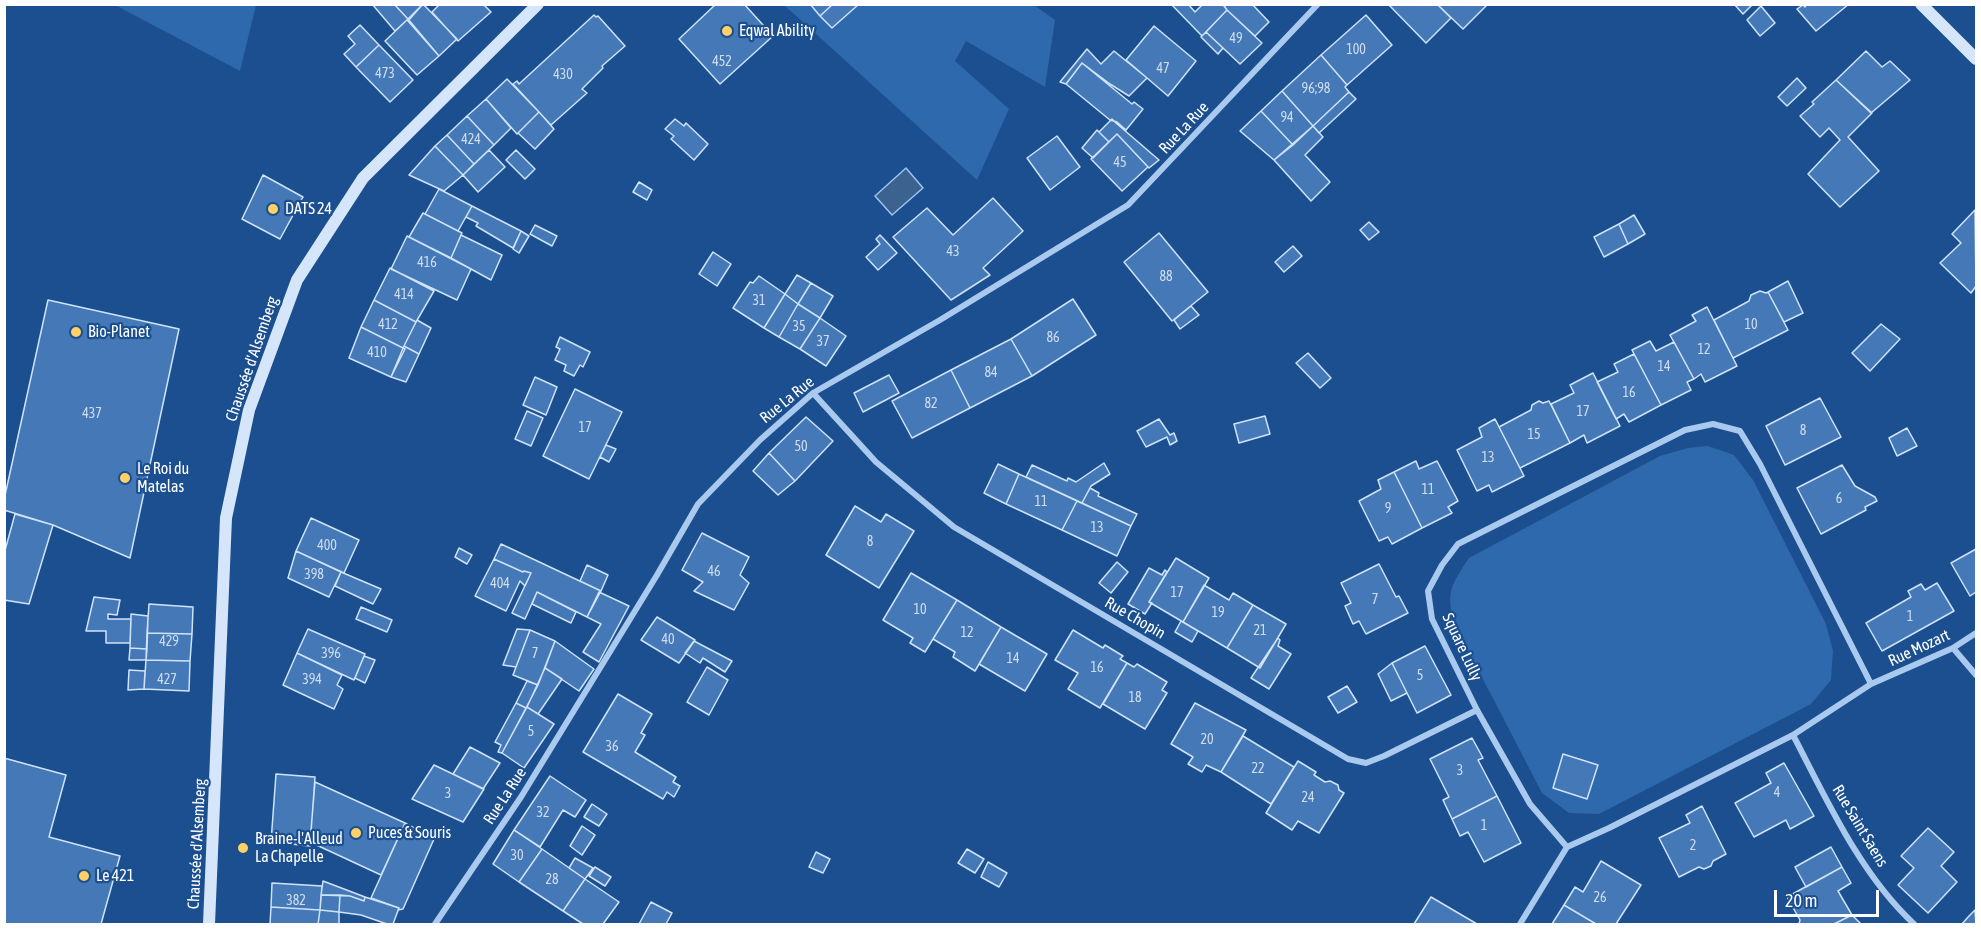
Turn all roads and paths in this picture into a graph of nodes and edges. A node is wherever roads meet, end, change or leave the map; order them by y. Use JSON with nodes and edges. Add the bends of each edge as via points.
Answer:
{"nodes":[{"id":1,"x":538,"y":4,"type":"edge"},
{"id":2,"x":1318,"y":4,"type":"edge"},
{"id":3,"x":1921,"y":4,"type":"edge"},
{"id":4,"x":1977,"y":60,"type":"edge"},
{"id":5,"x":813,"y":393,"type":"junction"},
{"id":6,"x":1977,"y":633,"type":"edge"},
{"id":7,"x":1953,"y":648,"type":"junction"},
{"id":8,"x":1977,"y":675,"type":"edge"},
{"id":9,"x":1871,"y":684,"type":"junction"},
{"id":10,"x":1477,"y":710,"type":"junction"},
{"id":11,"x":1793,"y":735,"type":"junction"},
{"id":12,"x":1567,"y":847,"type":"junction"},
{"id":13,"x":209,"y":924,"type":"edge"},
{"id":14,"x":435,"y":924,"type":"edge"},
{"id":15,"x":1520,"y":924,"type":"edge"},
{"id":16,"x":1914,"y":924,"type":"edge"}],
"edges":[{"from":1,"to":13,"type":"main road","name":"Chaussée d'Alsemberg","via":[[363,178],[297,280],[249,410],[226,518]]},
{"from":2,"to":5,"type":"street","name":"Rue La Rue","via":[[1128,205]]},
{"from":3,"to":4,"type":"main road"},
{"from":5,"to":10,"type":"street","name":"Rue Chopin","via":[[876,462],[954,527],[1348,759],[1366,763]]},
{"from":5,"to":14,"type":"street","name":"Rue La Rue","via":[[698,504],[521,797]]},
{"from":6,"to":7,"type":"street","name":"Rue Mozart"},
{"from":7,"to":8,"type":"street"},
{"from":7,"to":9,"type":"street","name":"Rue Mozart"},
{"from":9,"to":10,"type":"street","name":"Square Lully","via":[[1740,431],[1713,424],[1684,430],[1458,544],[1428,591],[1432,619]]},
{"from":9,"to":11,"type":"street"},
{"from":10,"to":12,"type":"street","name":"Square Lully","via":[[1530,804]]},
{"from":11,"to":12,"type":"street"},
{"from":11,"to":16,"type":"street","name":"Rue Saint Saens","via":[[1858,853],[1896,908]]},
{"from":12,"to":15,"type":"street"}]}
